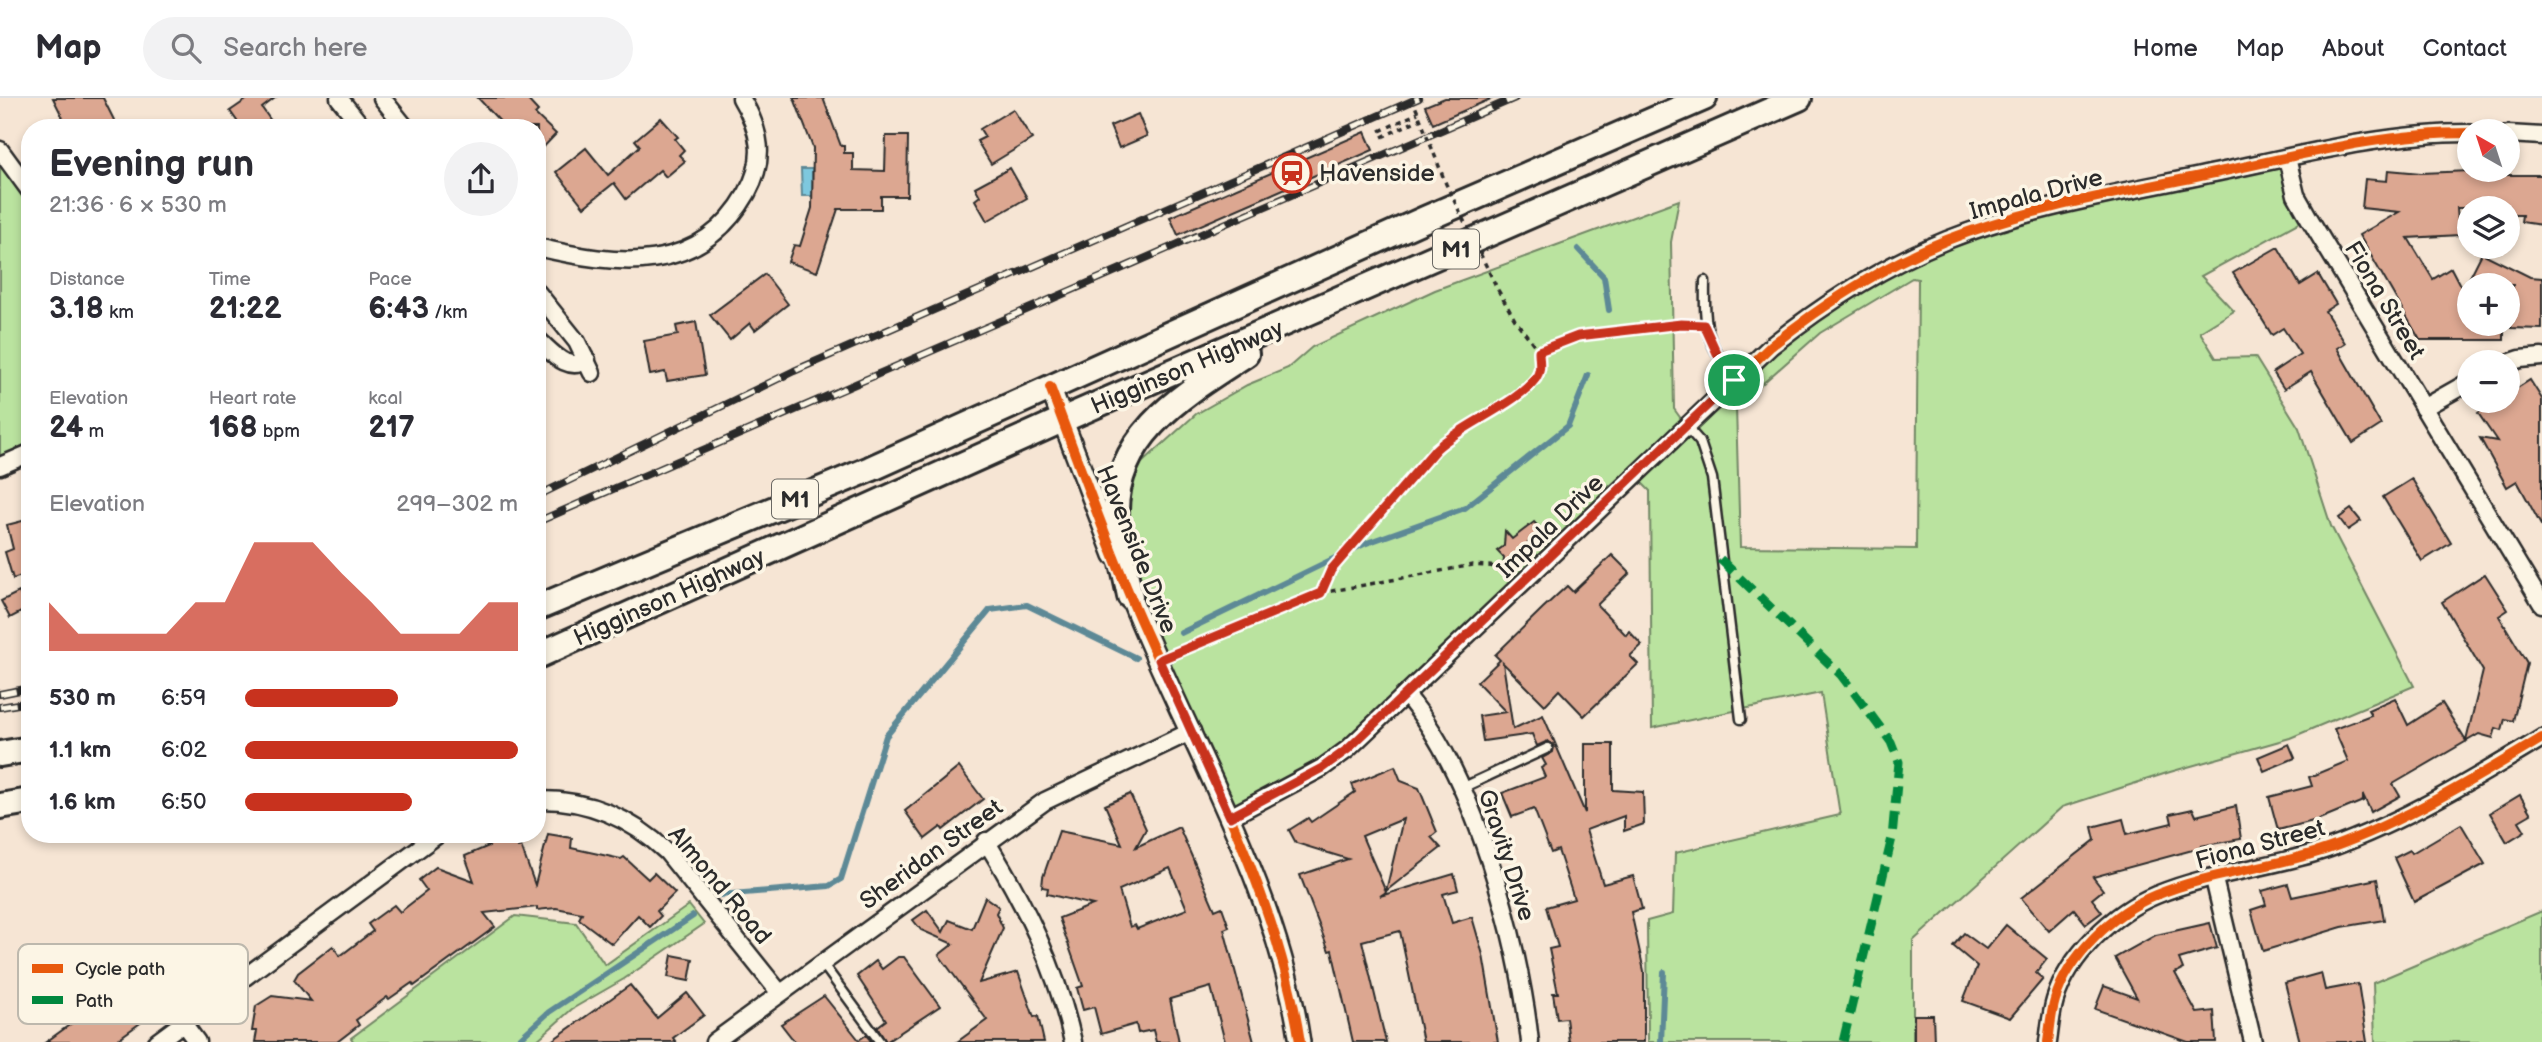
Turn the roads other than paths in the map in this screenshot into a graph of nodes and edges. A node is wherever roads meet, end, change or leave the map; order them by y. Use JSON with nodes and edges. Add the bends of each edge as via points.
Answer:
{"nodes":[{"id":1,"x":339,"y":98,"type":"edge"},
{"id":2,"x":382,"y":98,"type":"edge"},
{"id":3,"x":741,"y":98,"type":"edge"},
{"id":4,"x":1704,"y":98,"type":"edge"},
{"id":5,"x":1799,"y":98,"type":"edge"},
{"id":6,"x":356,"y":119,"type":"edge"},
{"id":7,"x":399,"y":119,"type":"edge"},
{"id":8,"x":2457,"y":135,"type":"edge"},
{"id":9,"x":2520,"y":135,"type":"edge"},
{"id":10,"x":2542,"y":136,"type":"edge"},
{"id":11,"x":0,"y":150,"type":"edge"},
{"id":12,"x":2287,"y":158,"type":"junction"},
{"id":13,"x":21,"y":179,"type":"edge"},
{"id":14,"x":546,"y":249,"type":"edge"},
{"id":15,"x":1705,"y":282,"type":"dead end"},
{"id":16,"x":546,"y":303,"type":"edge"},
{"id":17,"x":1309,"y":314,"type":"junction"},
{"id":18,"x":546,"y":347,"type":"edge"},
{"id":19,"x":2542,"y":357,"type":"edge"},
{"id":20,"x":2520,"y":359,"type":"edge"},
{"id":21,"x":1734,"y":380,"type":"junction"},
{"id":22,"x":1050,"y":387,"type":"junction"},
{"id":23,"x":2457,"y":389,"type":"edge"},
{"id":24,"x":2423,"y":408,"type":"junction"},
{"id":25,"x":1062,"y":420,"type":"junction"},
{"id":26,"x":1686,"y":426,"type":"junction"},
{"id":27,"x":21,"y":457,"type":"edge"},
{"id":28,"x":0,"y":466,"type":"edge"},
{"id":29,"x":1130,"y":596,"type":"junction"},
{"id":30,"x":546,"y":604,"type":"edge"},
{"id":31,"x":2542,"y":604,"type":"edge"},
{"id":32,"x":546,"y":652,"type":"edge"},
{"id":33,"x":1406,"y":695,"type":"junction"},
{"id":34,"x":1741,"y":719,"type":"dead end"},
{"id":35,"x":1192,"y":731,"type":"junction"},
{"id":36,"x":2542,"y":738,"type":"edge"},
{"id":37,"x":1548,"y":748,"type":"dead end"},
{"id":38,"x":21,"y":750,"type":"edge"},
{"id":39,"x":0,"y":754,"type":"edge"},
{"id":40,"x":1462,"y":788,"type":"junction"},
{"id":41,"x":546,"y":800,"type":"edge"},
{"id":42,"x":21,"y":802,"type":"edge"},
{"id":43,"x":0,"y":806,"type":"edge"},
{"id":44,"x":1230,"y":817,"type":"junction"},
{"id":45,"x":986,"y":841,"type":"junction"},
{"id":46,"x":426,"y":843,"type":"edge"},
{"id":47,"x":2214,"y":879,"type":"junction"},
{"id":48,"x":821,"y":962,"type":"junction"},
{"id":49,"x":248,"y":975,"type":"edge"},
{"id":50,"x":779,"y":992,"type":"junction"},
{"id":51,"x":182,"y":1024,"type":"edge"},
{"id":52,"x":184,"y":1024,"type":"edge"},
{"id":53,"x":157,"y":1042,"type":"edge"},
{"id":54,"x":197,"y":1042,"type":"edge"},
{"id":55,"x":714,"y":1042,"type":"edge"},
{"id":56,"x":880,"y":1042,"type":"edge"},
{"id":57,"x":1073,"y":1042,"type":"edge"},
{"id":58,"x":1300,"y":1042,"type":"edge"},
{"id":59,"x":1530,"y":1042,"type":"edge"},
{"id":60,"x":2048,"y":1042,"type":"edge"},
{"id":61,"x":2253,"y":1042,"type":"edge"}],
"edges":[{"from":1,"to":6,"type":"street"},
{"from":2,"to":7,"type":"street"},
{"from":3,"to":14,"type":"street","via":[[758,132],[757,174],[736,212],[703,243],[655,259],[615,262]]},
{"from":4,"to":22,"type":"highway","name":"Higginson Highway","number":"M1"},
{"from":5,"to":17,"type":"highway","name":"Higginson Highway","number":"M1"},
{"from":8,"to":12,"type":"street","name":"Impala Drive","via":[[2391,138]]},
{"from":9,"to":10,"type":"street"},
{"from":11,"to":13,"type":"street"},
{"from":12,"to":21,"type":"street","name":"Impala Drive","via":[[2034,212],[1947,240],[1841,294]]},
{"from":12,"to":24,"type":"street","name":"Fiona Street","via":[[2296,195]]},
{"from":15,"to":21,"type":"lane","via":[[1704,325]]},
{"from":16,"to":18,"type":"street","via":[[577,342],[589,366],[568,365]]},
{"from":17,"to":25,"type":"highway","name":"Higginson Highway","number":"M1"},
{"from":17,"to":29,"type":"highway","via":[[1181,396],[1153,421],[1133,449],[1116,503]]},
{"from":19,"to":20,"type":"street"},
{"from":21,"to":26,"type":"street","name":"Impala Drive"},
{"from":22,"to":25,"type":"street","name":"Havenside Drive"},
{"from":22,"to":30,"type":"highway","name":"Higginson Highway","number":"M1","via":[[870,469]]},
{"from":23,"to":24,"type":"street"},
{"from":24,"to":31,"type":"street","name":"Fiona Street"},
{"from":25,"to":29,"type":"street","name":"Havenside Drive"},
{"from":25,"to":32,"type":"highway","name":"Higginson Highway","number":"M1"},
{"from":26,"to":33,"type":"street","name":"Impala Drive"},
{"from":26,"to":34,"type":"lane","via":[[1700,442],[1712,478]]},
{"from":27,"to":28,"type":"street"},
{"from":29,"to":35,"type":"street","name":"Havenside Drive"},
{"from":33,"to":40,"type":"street","name":"Gravity Drive","via":[[1428,723]]},
{"from":33,"to":44,"type":"street","name":"Impala Drive","via":[[1322,768]]},
{"from":35,"to":44,"type":"street","name":"Havenside Drive"},
{"from":35,"to":45,"type":"street","name":"Sheridan Street","via":[[1045,801]]},
{"from":36,"to":47,"type":"street","name":"Fiona Street","via":[[2371,832],[2287,862]]},
{"from":37,"to":40,"type":"lane"},
{"from":38,"to":39,"type":"highway"},
{"from":40,"to":59,"type":"street","name":"Gravity Drive","via":[[1503,911]]},
{"from":41,"to":50,"type":"street","name":"Almond Road","via":[[599,809],[652,838]]},
{"from":42,"to":43,"type":"highway"},
{"from":44,"to":58,"type":"street","name":"Havenside Drive","via":[[1273,935]]},
{"from":45,"to":48,"type":"street","name":"Sheridan Street"},
{"from":45,"to":57,"type":"street","via":[[1039,938],[1064,1003]]},
{"from":46,"to":49,"type":"street"},
{"from":47,"to":60,"type":"street","name":"Fiona Street","via":[[2155,895],[2108,925],[2085,948],[2055,998]]},
{"from":47,"to":61,"type":"street"},
{"from":48,"to":50,"type":"street","name":"Sheridan Street"},
{"from":48,"to":56,"type":"lane"},
{"from":50,"to":55,"type":"street","name":"Sheridan Street"},
{"from":51,"to":53,"type":"street"},
{"from":52,"to":54,"type":"street"}]}
